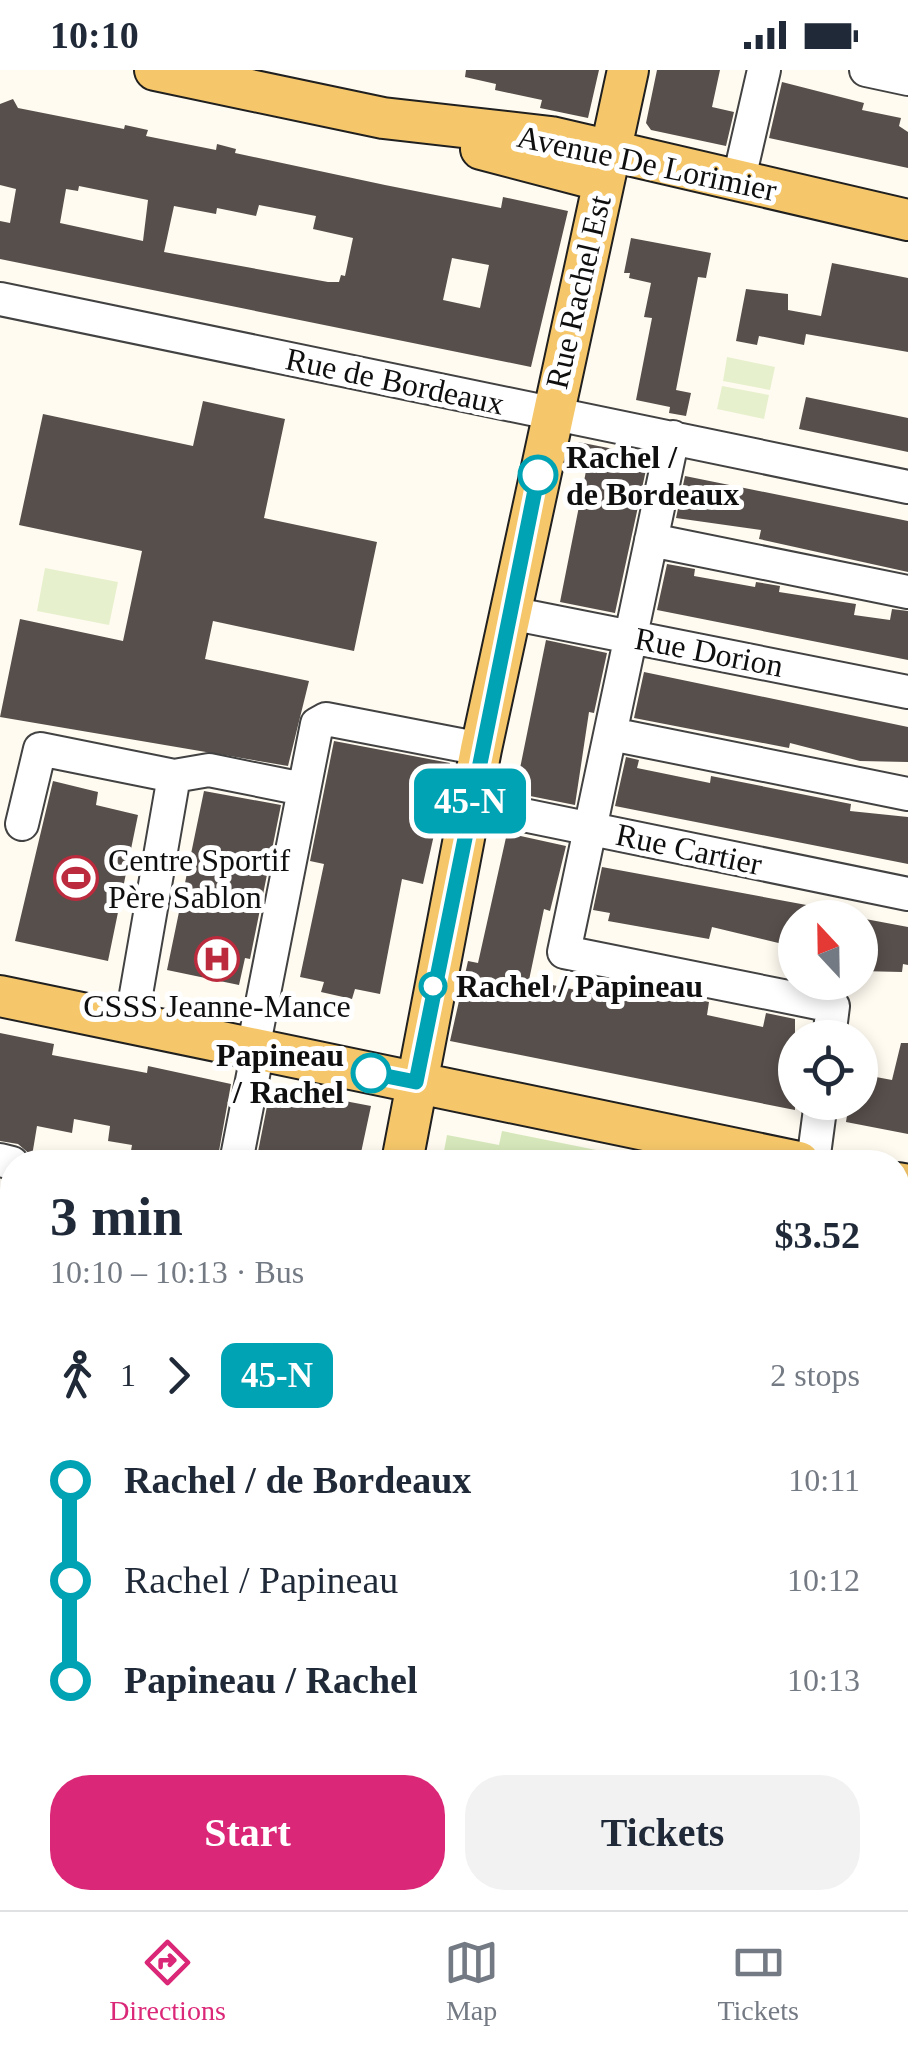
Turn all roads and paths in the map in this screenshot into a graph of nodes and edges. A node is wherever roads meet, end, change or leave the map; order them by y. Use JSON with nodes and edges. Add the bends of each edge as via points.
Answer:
{"nodes":[{"id":1,"x":155,"y":70,"type":"edge"},
{"id":2,"x":628,"y":70,"type":"edge"},
{"id":3,"x":764,"y":70,"type":"edge"},
{"id":4,"x":866,"y":70,"type":"edge"},
{"id":5,"x":908,"y":78,"type":"edge"},
{"id":6,"x":606,"y":166,"type":"junction"},
{"id":7,"x":738,"y":183,"type":"junction"},
{"id":8,"x":908,"y":220,"type":"edge"},
{"id":9,"x":0,"y":299,"type":"edge"},
{"id":10,"x":552,"y":412,"type":"junction"},
{"id":11,"x":672,"y":437,"type":"junction"},
{"id":12,"x":908,"y":487,"type":"edge"},
{"id":13,"x":652,"y":540,"type":"junction"},
{"id":14,"x":908,"y":592,"type":"edge"},
{"id":15,"x":510,"y":613,"type":"junction"},
{"id":16,"x":631,"y":637,"type":"junction"},
{"id":17,"x":908,"y":692,"type":"edge"},
{"id":18,"x":611,"y":734,"type":"junction"},
{"id":19,"x":481,"y":750,"type":"junction"},
{"id":20,"x":174,"y":776,"type":"junction"},
{"id":21,"x":303,"y":788,"type":"junction"},
{"id":22,"x":908,"y":794,"type":"edge"},
{"id":23,"x":470,"y":804,"type":"junction"},
{"id":24,"x":22,"y":824,"type":"dead end"},
{"id":25,"x":591,"y":829,"type":"junction"},
{"id":26,"x":908,"y":894,"type":"edge"},
{"id":27,"x":0,"y":996,"type":"edge"},
{"id":28,"x":831,"y":1020,"type":"edge"},
{"id":29,"x":131,"y":1024,"type":"junction"},
{"id":30,"x":256,"y":1049,"type":"junction"},
{"id":31,"x":416,"y":1082,"type":"junction"},
{"id":32,"x":819,"y":1120,"type":"edge"},
{"id":33,"x":238,"y":1150,"type":"edge"},
{"id":34,"x":404,"y":1150,"type":"edge"},
{"id":35,"x":742,"y":1150,"type":"edge"},
{"id":36,"x":815,"y":1150,"type":"edge"}],
"edges":[{"from":1,"to":6,"type":"main road","name":"Avenue De Lorimier","via":[[383,118],[551,137]]},
{"from":2,"to":6,"type":"main road","name":"Rue Rachel Est"},
{"from":3,"to":7,"type":"street"},
{"from":4,"to":5,"type":"street"},
{"from":6,"to":7,"type":"main road","name":"Avenue De Lorimier"},
{"from":6,"to":10,"type":"main road","name":"Rue Rachel Est"},
{"from":7,"to":8,"type":"main road","name":"Avenue De Lorimier"},
{"from":9,"to":10,"type":"street","name":"Rue de Bordeaux"},
{"from":10,"to":11,"type":"street","name":"Rue de Bordeaux"},
{"from":10,"to":15,"type":"main road","name":"Rue Rachel Est"},
{"from":11,"to":12,"type":"street","name":"Rue de Bordeaux"},
{"from":11,"to":13,"type":"street"},
{"from":13,"to":14,"type":"street"},
{"from":13,"to":16,"type":"street"},
{"from":15,"to":16,"type":"street","name":"Rue Dorion"},
{"from":15,"to":19,"type":"main road","name":"Rue Rachel Est"},
{"from":16,"to":17,"type":"street","name":"Rue Dorion"},
{"from":16,"to":18,"type":"street"},
{"from":18,"to":22,"type":"street"},
{"from":18,"to":25,"type":"street"},
{"from":19,"to":21,"type":"street","via":[[326,720],[317,724]]},
{"from":19,"to":23,"type":"main road","name":"Rue Rachel Est"},
{"from":20,"to":21,"type":"street","via":[[209,770]]},
{"from":20,"to":24,"type":"street","via":[[40,749]]},
{"from":20,"to":29,"type":"street"},
{"from":21,"to":30,"type":"street"},
{"from":23,"to":25,"type":"street","name":"Rue Cartier"},
{"from":23,"to":31,"type":"main road","name":"Rue Rachel Est"},
{"from":25,"to":26,"type":"street","name":"Rue Cartier"},
{"from":25,"to":28,"type":"street","via":[[564,952],[833,1006]]},
{"from":27,"to":29,"type":"main road"},
{"from":29,"to":30,"type":"main road"},
{"from":30,"to":31,"type":"main road"},
{"from":30,"to":33,"type":"street"},
{"from":31,"to":34,"type":"main road","name":"Rue Rachel Est"},
{"from":31,"to":35,"type":"main road"},
{"from":32,"to":36,"type":"street"}]}
